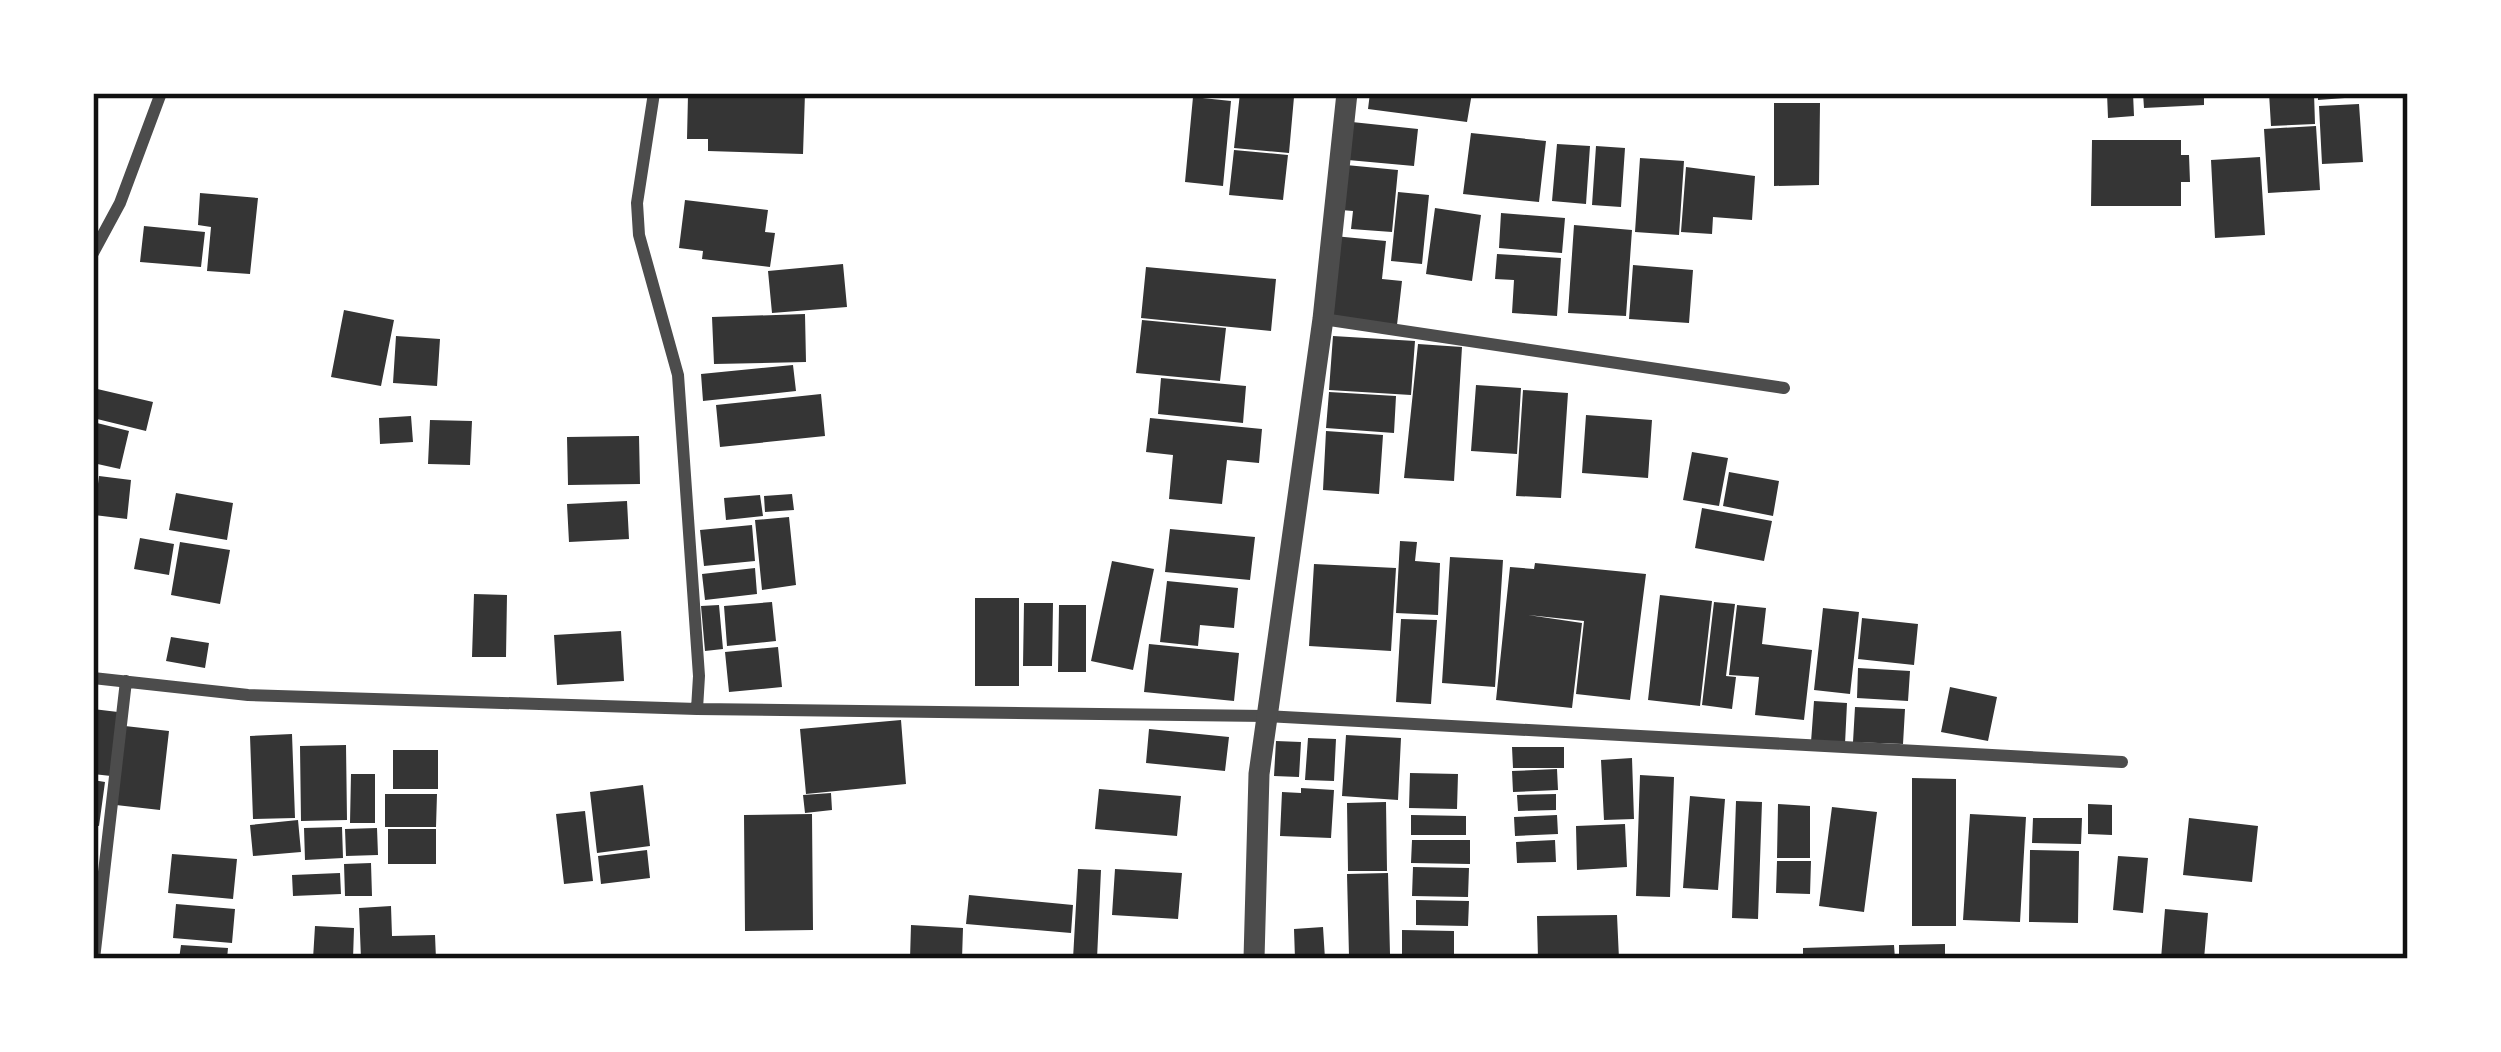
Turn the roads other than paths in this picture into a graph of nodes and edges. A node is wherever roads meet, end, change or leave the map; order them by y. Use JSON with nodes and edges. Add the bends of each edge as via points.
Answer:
{"nodes":[{"id":1,"x":161,"y":93,"type":"edge"},
{"id":2,"x":654,"y":93,"type":"edge"},
{"id":3,"x":1347,"y":93,"type":"edge"},
{"id":4,"x":93,"y":254,"type":"edge"},
{"id":5,"x":1323,"y":319,"type":"junction"},
{"id":6,"x":1784,"y":388,"type":"dead end"},
{"id":7,"x":93,"y":678,"type":"edge"},
{"id":8,"x":126,"y":681,"type":"junction"},
{"id":9,"x":697,"y":709,"type":"junction"},
{"id":10,"x":1265,"y":716,"type":"junction"},
{"id":11,"x":2122,"y":762,"type":"dead end"},
{"id":12,"x":94,"y":959,"type":"edge"},
{"id":13,"x":1254,"y":959,"type":"edge"}],
"edges":[{"from":1,"to":4,"type":"street"},
{"from":2,"to":9,"type":"street","via":[[639,235],[678,375]]},
{"from":3,"to":5,"type":"street"},
{"from":5,"to":6,"type":"street"},
{"from":5,"to":10,"type":"street"},
{"from":7,"to":8,"type":"street"},
{"from":8,"to":9,"type":"street","via":[[248,695]]},
{"from":8,"to":12,"type":"street"},
{"from":9,"to":10,"type":"street"},
{"from":10,"to":11,"type":"street"},
{"from":10,"to":13,"type":"street"}]}
